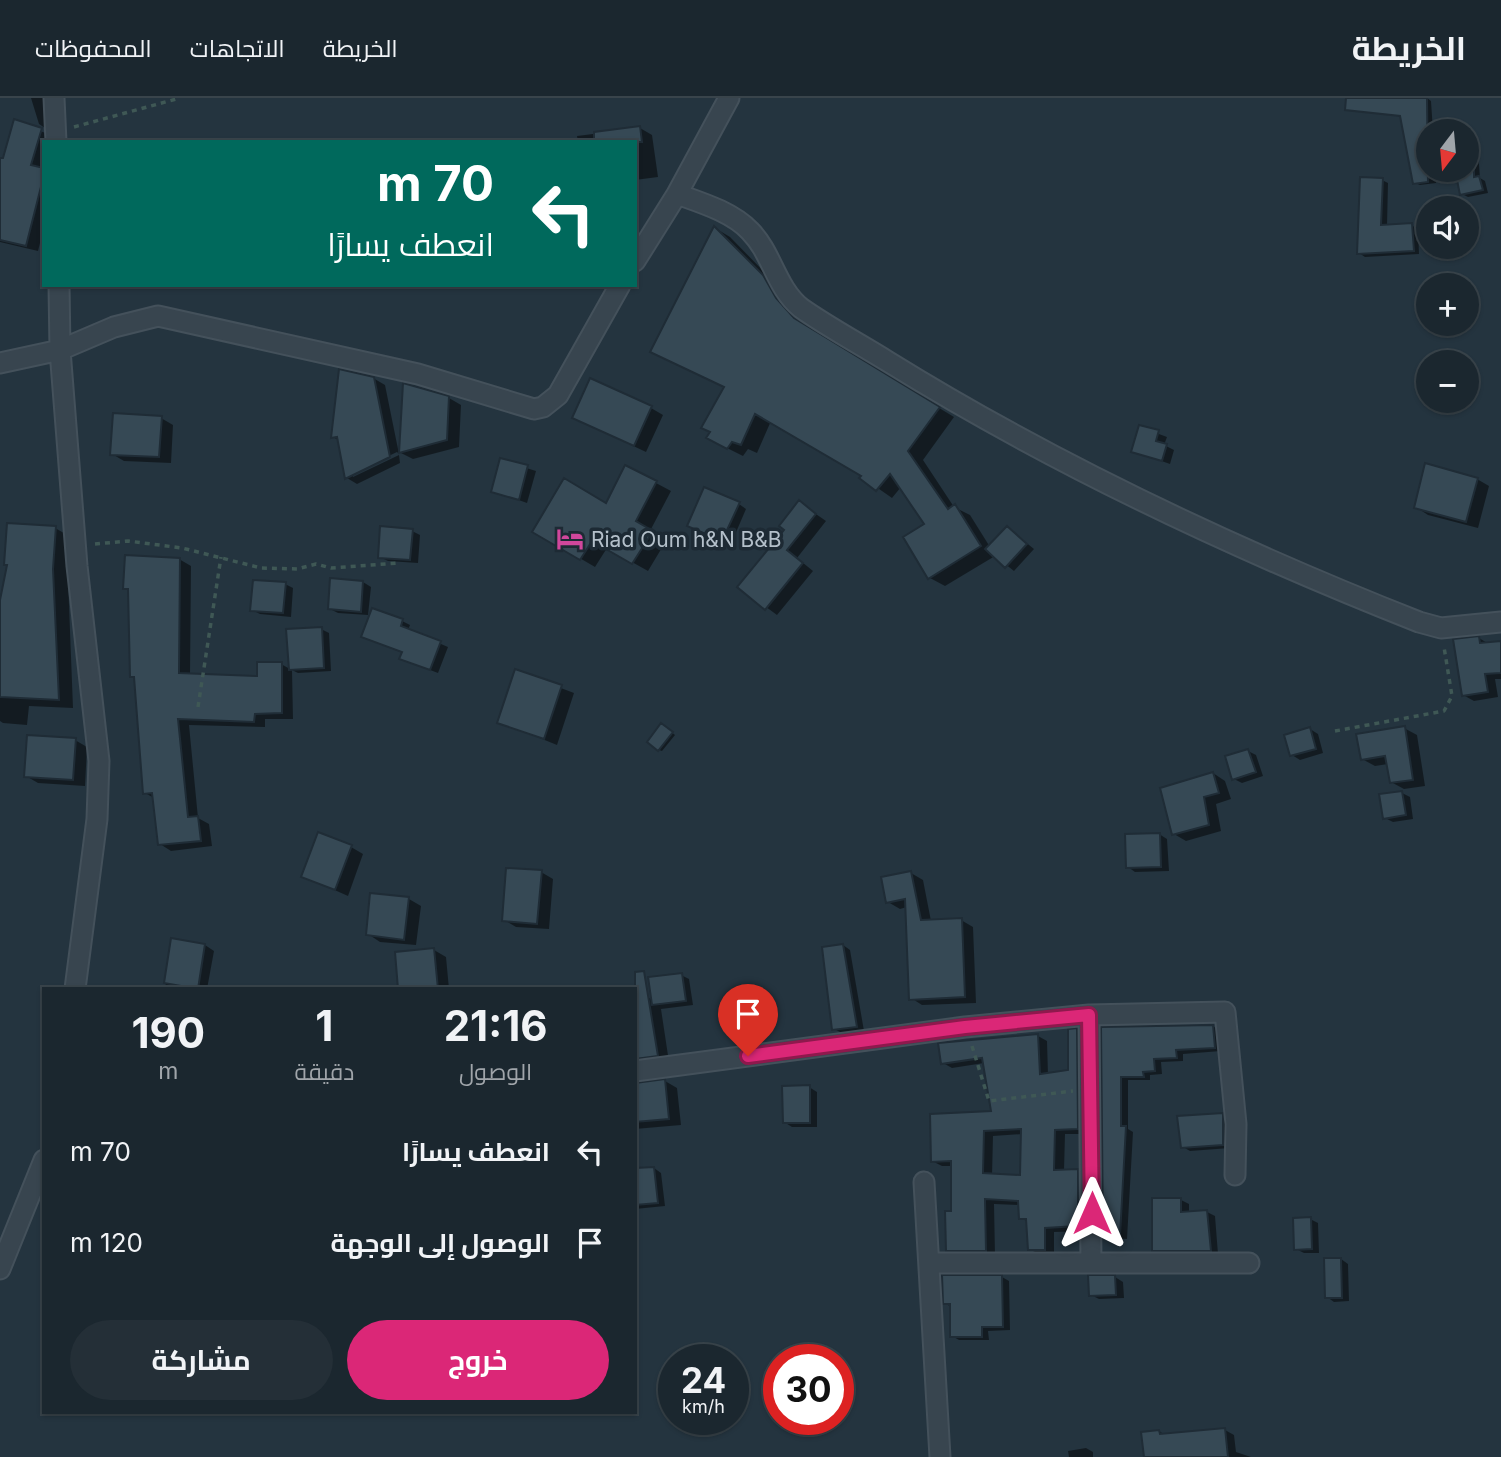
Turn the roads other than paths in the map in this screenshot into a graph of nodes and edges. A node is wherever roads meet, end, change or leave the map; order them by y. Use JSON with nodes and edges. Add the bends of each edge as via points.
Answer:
{"nodes":[{"id":1,"x":54,"y":98,"type":"edge"},
{"id":2,"x":729,"y":98,"type":"edge"},
{"id":3,"x":56,"y":137,"type":"edge"},
{"id":4,"x":677,"y":194,"type":"junction"},
{"id":5,"x":637,"y":258,"type":"edge"},
{"id":6,"x":59,"y":287,"type":"edge"},
{"id":7,"x":619,"y":287,"type":"edge"},
{"id":8,"x":60,"y":349,"type":"junction"},
{"id":9,"x":0,"y":363,"type":"edge"},
{"id":10,"x":1501,"y":622,"type":"edge"},
{"id":11,"x":75,"y":987,"type":"edge"},
{"id":12,"x":1089,"y":1015,"type":"junction"},
{"id":13,"x":637,"y":1071,"type":"edge"},
{"id":14,"x":42,"y":1165,"type":"edge"},
{"id":15,"x":1235,"y":1175,"type":"dead end"},
{"id":16,"x":924,"y":1182,"type":"dead end"},
{"id":17,"x":929,"y":1262,"type":"junction"},
{"id":18,"x":1091,"y":1262,"type":"junction"},
{"id":19,"x":1249,"y":1262,"type":"dead end"},
{"id":20,"x":0,"y":1269,"type":"edge"},
{"id":21,"x":940,"y":1457,"type":"edge"}],
"edges":[{"from":1,"to":3,"type":"street"},
{"from":2,"to":4,"type":"street"},
{"from":4,"to":5,"type":"street"},
{"from":4,"to":10,"type":"street","via":[[727,215],[750,231],[782,286],[801,308],[979,418],[1173,517],[1394,612],[1441,628]]},
{"from":6,"to":8,"type":"street"},
{"from":7,"to":8,"type":"street","via":[[558,395],[534,409],[418,373],[177,318],[138,319]]},
{"from":8,"to":9,"type":"street"},
{"from":8,"to":11,"type":"street","via":[[100,788]]},
{"from":12,"to":13,"type":"street"},
{"from":12,"to":15,"type":"street","via":[[1225,1012],[1236,1124]]},
{"from":12,"to":18,"type":"street"},
{"from":14,"to":20,"type":"street"},
{"from":16,"to":17,"type":"street"},
{"from":17,"to":18,"type":"street"},
{"from":17,"to":21,"type":"street"},
{"from":18,"to":19,"type":"street"}]}
